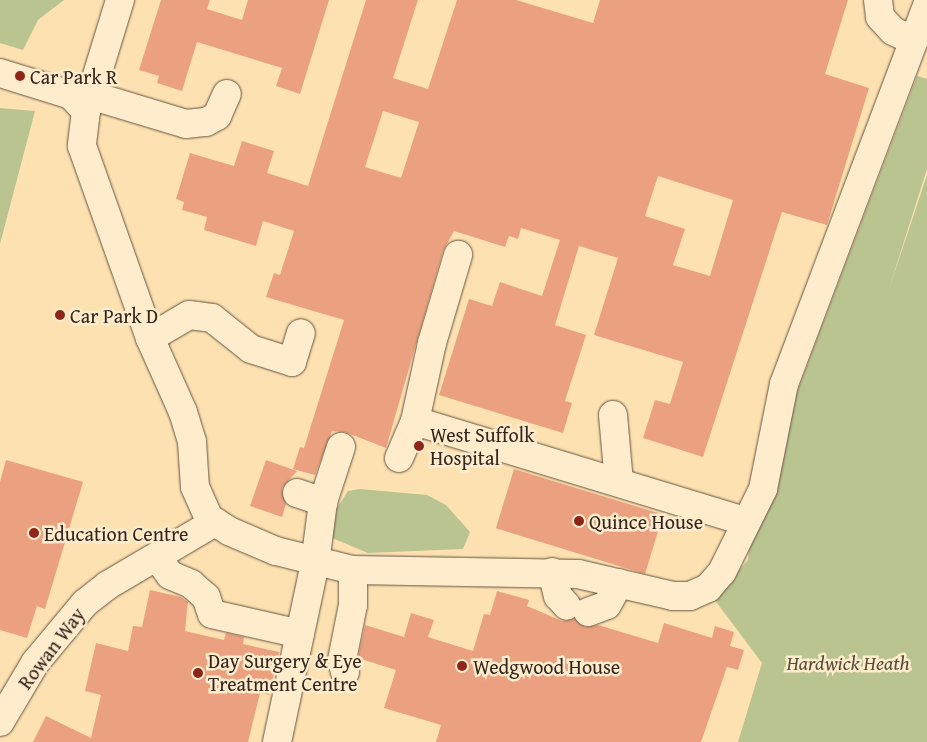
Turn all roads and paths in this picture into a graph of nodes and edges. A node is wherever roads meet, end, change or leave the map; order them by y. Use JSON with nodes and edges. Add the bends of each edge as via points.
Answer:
{"nodes":[{"id":1,"x":120,"y":0,"type":"edge"},
{"id":2,"x":878,"y":0,"type":"edge"},
{"id":3,"x":927,"y":5,"type":"edge"},
{"id":4,"x":914,"y":41,"type":"junction"},
{"id":5,"x":0,"y":73,"type":"edge"},
{"id":6,"x":227,"y":94,"type":"dead end"},
{"id":7,"x":88,"y":103,"type":"junction"},
{"id":8,"x":458,"y":255,"type":"dead end"},
{"id":9,"x":302,"y":333,"type":"dead end"},
{"id":10,"x":150,"y":338,"type":"junction"},
{"id":11,"x":613,"y":415,"type":"dead end"},
{"id":12,"x":415,"y":420,"type":"junction"},
{"id":13,"x":341,"y":447,"type":"dead end"},
{"id":14,"x":399,"y":458,"type":"dead end"},
{"id":15,"x":620,"y":482,"type":"junction"},
{"id":16,"x":297,"y":493,"type":"dead end"},
{"id":17,"x":323,"y":502,"type":"junction"},
{"id":18,"x":744,"y":521,"type":"junction"},
{"id":19,"x":215,"y":522,"type":"junction"},
{"id":20,"x":157,"y":557,"type":"junction"},
{"id":21,"x":316,"y":563,"type":"junction"},
{"id":22,"x":353,"y":570,"type":"junction"},
{"id":23,"x":552,"y":572,"type":"junction"},
{"id":24,"x":619,"y":583,"type":"junction"},
{"id":25,"x":300,"y":634,"type":"junction"},
{"id":26,"x":345,"y":672,"type":"dead end"},
{"id":27,"x":0,"y":722,"type":"edge"},
{"id":28,"x":277,"y":742,"type":"edge"}],
"edges":[{"from":1,"to":7,"type":"lane"},
{"from":2,"to":4,"type":"lane","via":[[880,17],[893,31]]},
{"from":3,"to":4,"type":"lane"},
{"from":4,"to":18,"type":"lane","via":[[790,368],[777,409],[763,488]]},
{"from":5,"to":7,"type":"lane"},
{"from":6,"to":7,"type":"lane","via":[[217,116],[206,122],[186,124]]},
{"from":7,"to":10,"type":"lane","via":[[82,146]]},
{"from":8,"to":12,"type":"lane","via":[[432,342]]},
{"from":9,"to":10,"type":"lane","via":[[292,362],[250,349],[212,318],[189,315]]},
{"from":10,"to":19,"type":"lane","via":[[190,434],[201,506]]},
{"from":11,"to":15,"type":"lane"},
{"from":12,"to":14,"type":"lane"},
{"from":12,"to":15,"type":"lane"},
{"from":13,"to":17,"type":"lane"},
{"from":15,"to":18,"type":"lane"},
{"from":16,"to":17,"type":"lane"},
{"from":17,"to":21,"type":"lane"},
{"from":18,"to":24,"type":"lane","via":[[722,572],[708,588],[690,596],[673,596]]},
{"from":19,"to":20,"type":"lane","name":"Rowan Way"},
{"from":19,"to":21,"type":"lane","via":[[262,545]]},
{"from":20,"to":25,"type":"lane","via":[[170,576],[191,584],[206,597],[212,614]]},
{"from":20,"to":27,"type":"lane","name":"Rowan Way","via":[[108,585],[64,624]]},
{"from":21,"to":22,"type":"lane"},
{"from":21,"to":25,"type":"lane"},
{"from":22,"to":23,"type":"lane"},
{"from":22,"to":26,"type":"lane","via":[[353,605],[342,660]]},
{"from":23,"to":24,"type":"lane"},
{"from":23,"to":24,"type":"lane","via":[[558,596],[578,609],[606,605]]},
{"from":25,"to":28,"type":"lane"}]}
